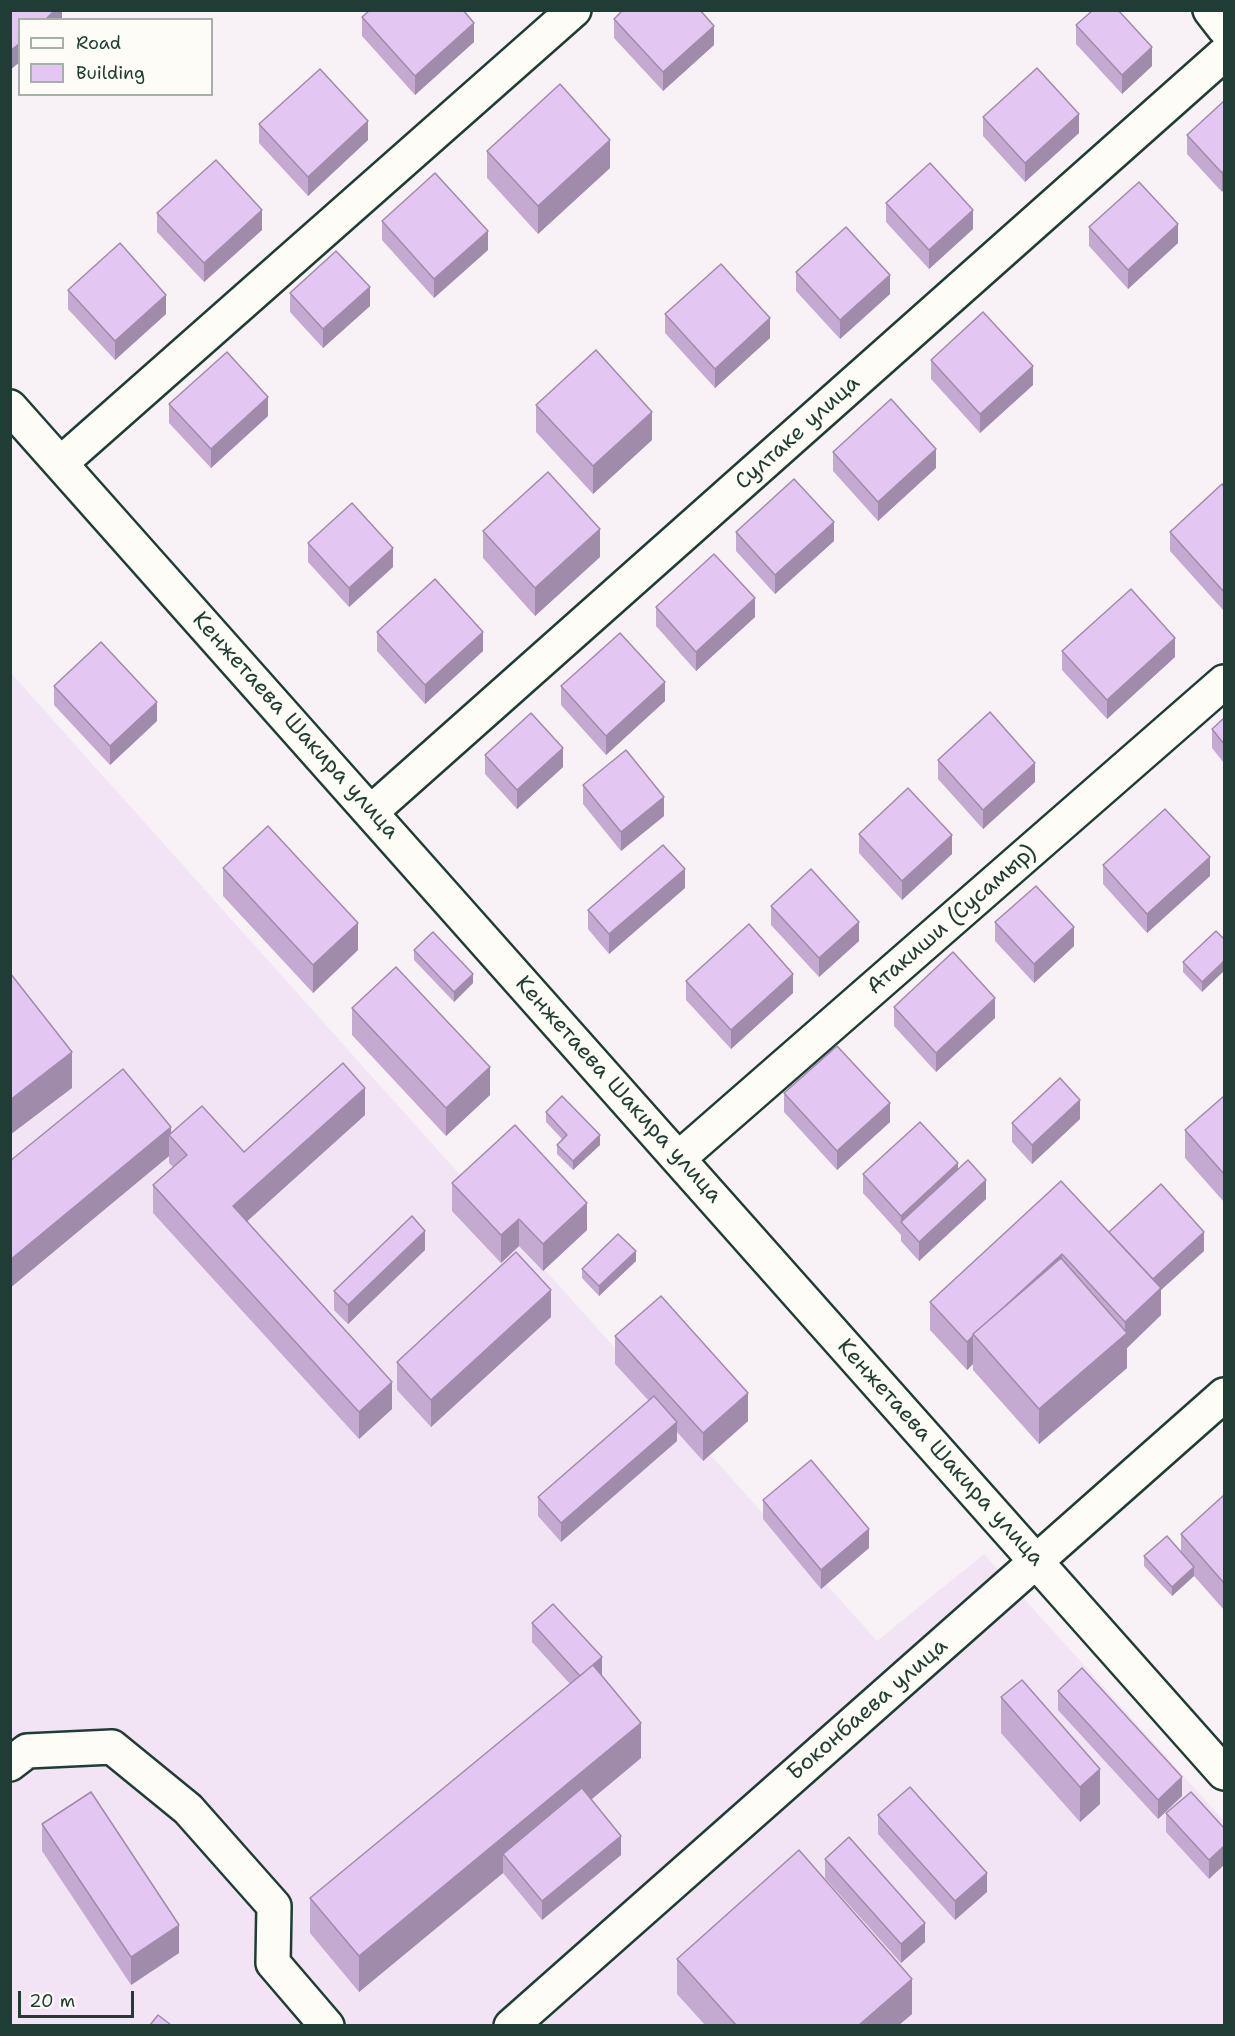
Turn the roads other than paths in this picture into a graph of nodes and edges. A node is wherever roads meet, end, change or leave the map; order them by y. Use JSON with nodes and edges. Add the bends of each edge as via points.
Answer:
{"nodes":[{"id":1,"x":574,"y":10,"type":"edge"},
{"id":2,"x":1210,"y":10,"type":"edge"},
{"id":3,"x":1224,"y":28,"type":"edge"},
{"id":4,"x":1224,"y":54,"type":"edge"},
{"id":5,"x":10,"y":407,"type":"edge"},
{"id":6,"x":61,"y":464,"type":"junction"},
{"id":7,"x":1224,"y":682,"type":"edge"},
{"id":8,"x":371,"y":812,"type":"junction"},
{"id":9,"x":679,"y":1158,"type":"junction"},
{"id":10,"x":1224,"y":1395,"type":"edge"},
{"id":11,"x":1036,"y":1561,"type":"junction"},
{"id":12,"x":10,"y":1764,"type":"edge"},
{"id":13,"x":1224,"y":1773,"type":"edge"},
{"id":14,"x":327,"y":2025,"type":"edge"},
{"id":15,"x":511,"y":2025,"type":"edge"}],
"edges":[{"from":1,"to":6,"type":"street"},
{"from":2,"to":3,"type":"street"},
{"from":4,"to":8,"type":"street","name":"Султаке улица"},
{"from":5,"to":6,"type":"street","name":"Кенжетаева Шакира улица"},
{"from":6,"to":8,"type":"street","name":"Кенжетаева Шакира улица"},
{"from":7,"to":9,"type":"street","name":"Атакиши (Сусамыр)"},
{"from":8,"to":9,"type":"street","name":"Кенжетаева Шакира улица"},
{"from":9,"to":11,"type":"street","name":"Кенжетаева Шакира улица"},
{"from":10,"to":11,"type":"street","name":"Боконбаева улица"},
{"from":11,"to":13,"type":"street","name":"Кенжетаева Шакира улица"},
{"from":11,"to":15,"type":"street","name":"Боконбаева улица"},
{"from":12,"to":14,"type":"street","via":[[27,1751],[112,1747],[188,1809],[274,1906],[273,1963]]}]}
